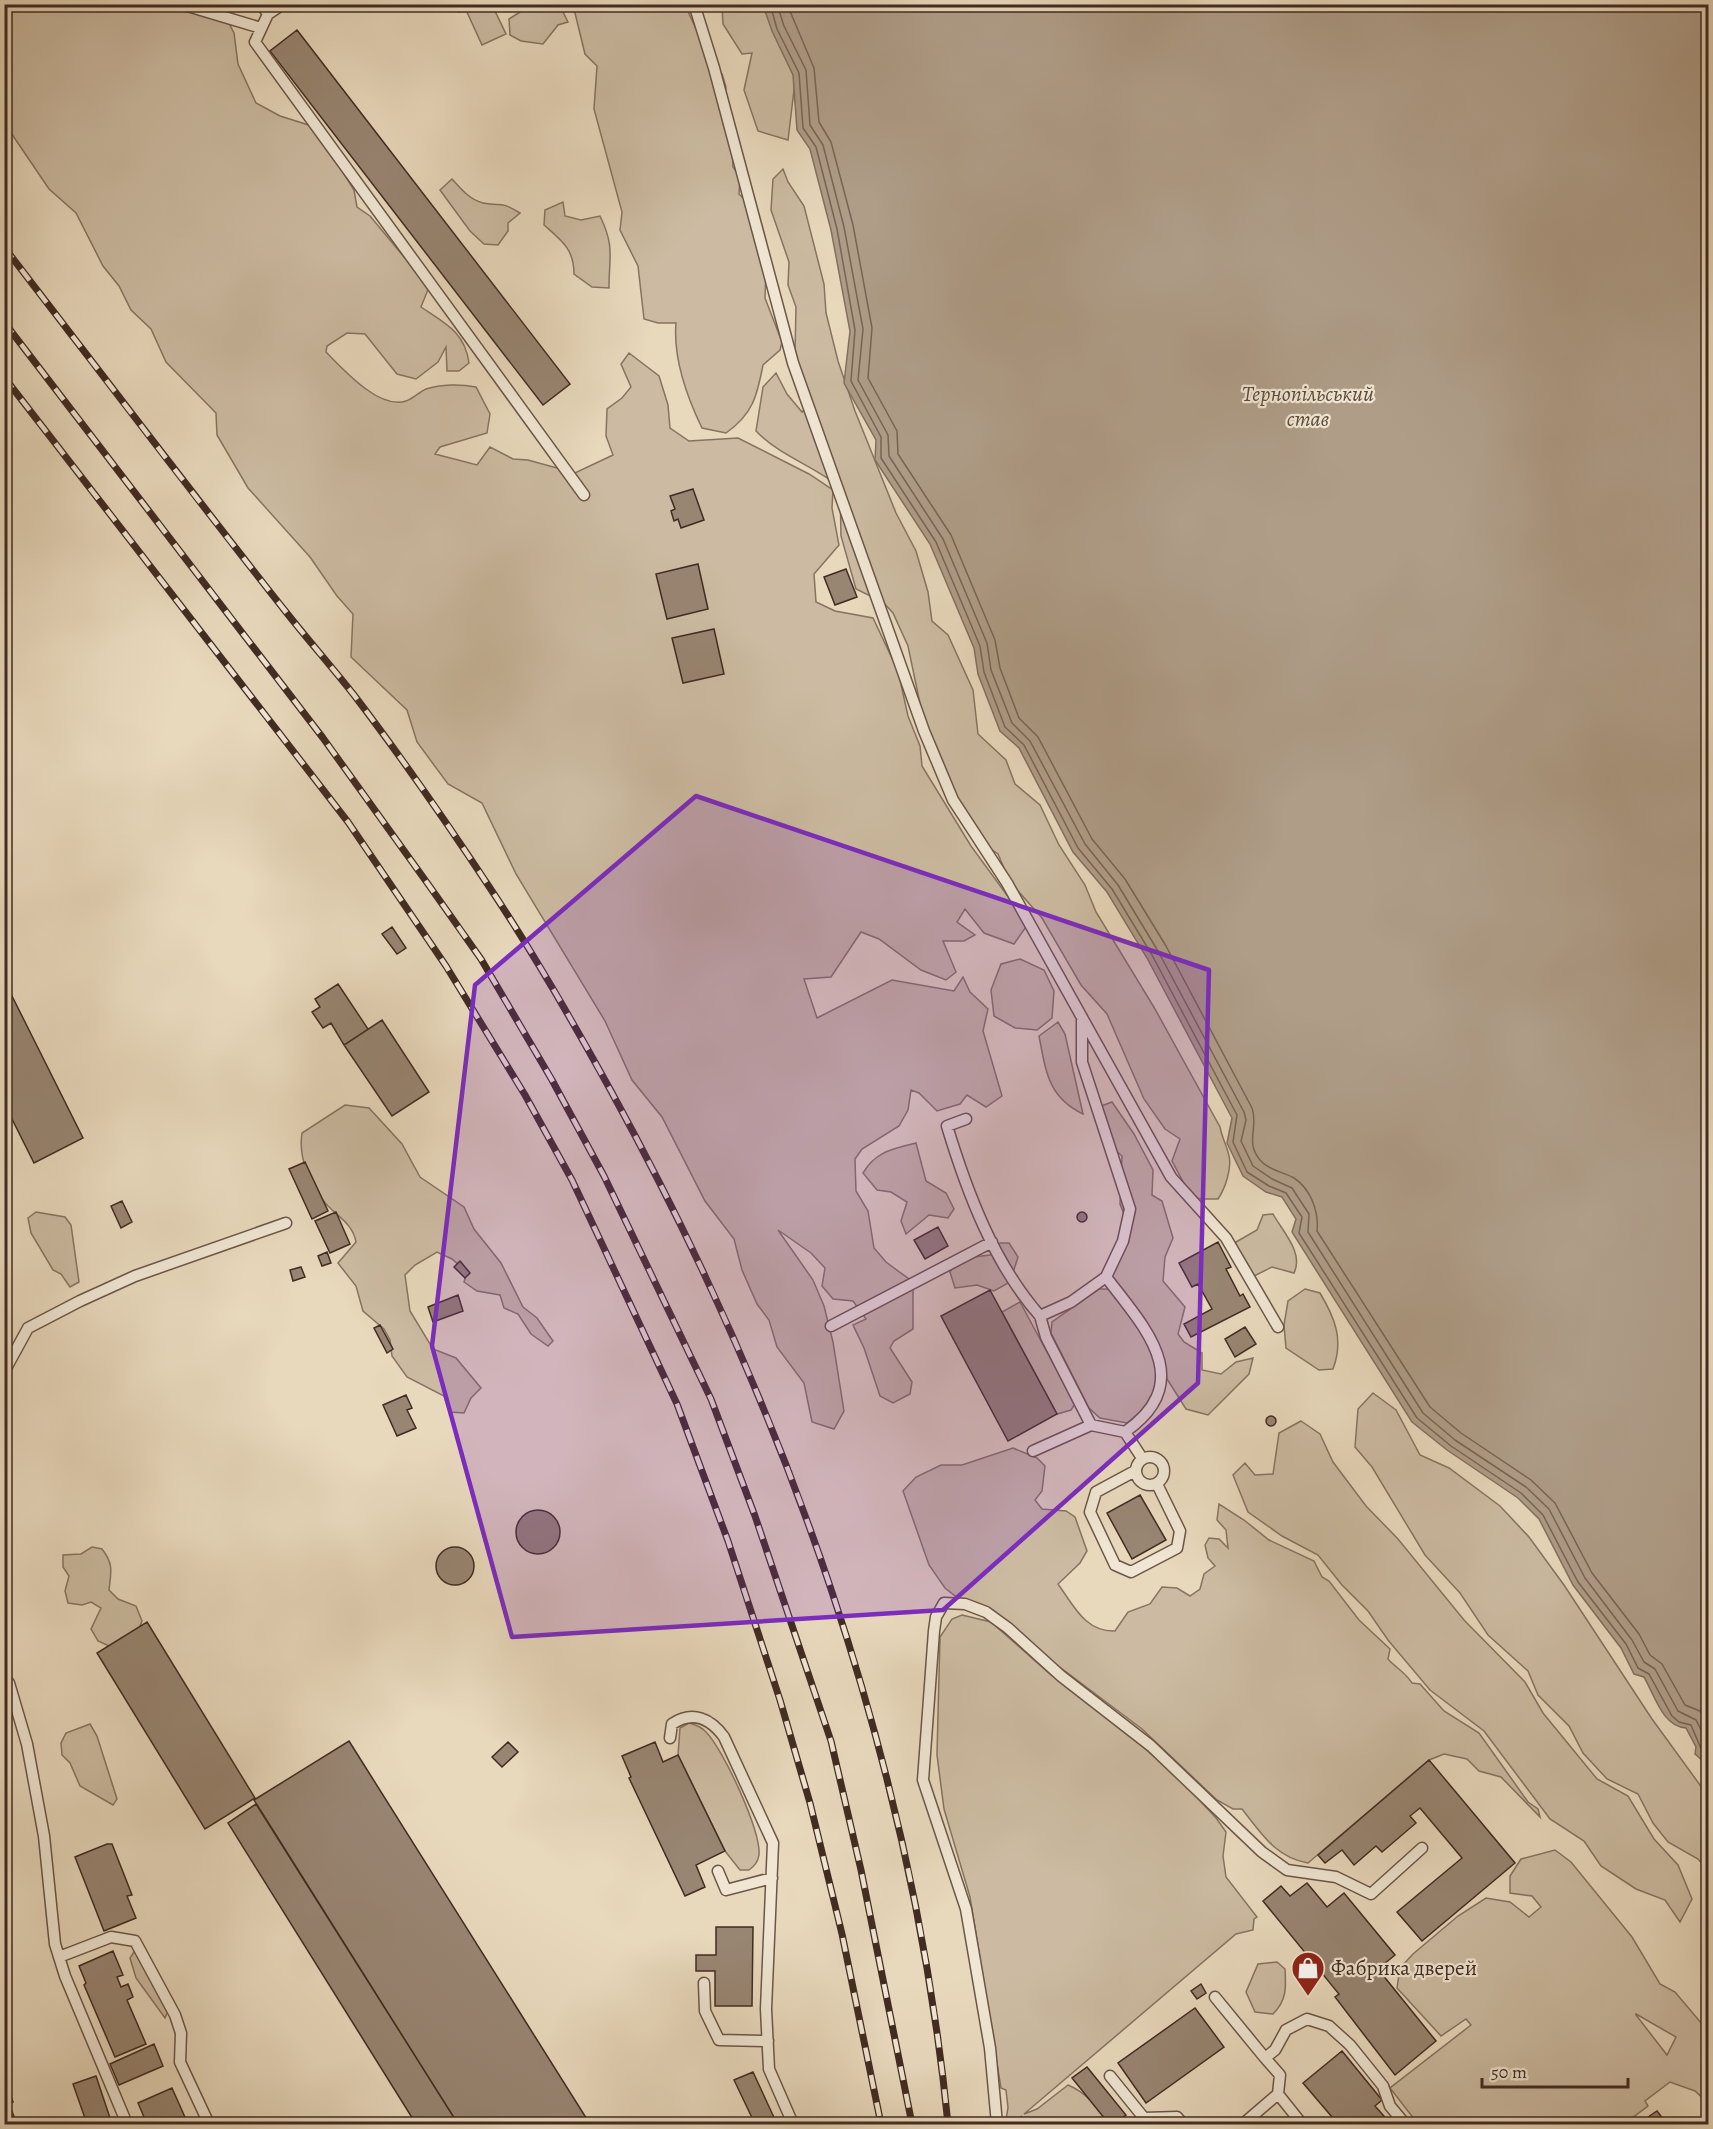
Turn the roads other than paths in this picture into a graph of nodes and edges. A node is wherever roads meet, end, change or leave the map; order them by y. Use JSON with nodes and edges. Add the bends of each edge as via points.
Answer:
{"nodes":[{"id":1,"x":181,"y":4,"type":"edge"},
{"id":2,"x":283,"y":4,"type":"edge"},
{"id":3,"x":694,"y":4,"type":"edge"},
{"id":4,"x":264,"y":9,"type":"edge"},
{"id":5,"x":261,"y":28,"type":"junction"},
{"id":6,"x":584,"y":495,"type":"dead end"},
{"id":7,"x":1082,"y":1019,"type":"junction"},
{"id":8,"x":966,"y":1119,"type":"dead end"},
{"id":9,"x":286,"y":1223,"type":"dead end"},
{"id":10,"x":992,"y":1242,"type":"junction"},
{"id":11,"x":1106,"y":1276,"type":"junction"},
{"id":12,"x":1040,"y":1316,"type":"junction"},
{"id":13,"x":831,"y":1326,"type":"dead end"},
{"id":14,"x":1278,"y":1327,"type":"dead end"},
{"id":15,"x":4,"y":1372,"type":"edge"},
{"id":16,"x":1091,"y":1425,"type":"junction"},
{"id":17,"x":1125,"y":1432,"type":"junction"},
{"id":18,"x":1033,"y":1451,"type":"dead end"},
{"id":19,"x":1142,"y":1458,"type":"junction"},
{"id":20,"x":1136,"y":1471,"type":"junction"},
{"id":21,"x":1157,"y":1484,"type":"junction"},
{"id":22,"x":4,"y":1678,"type":"edge"},
{"id":23,"x":670,"y":1738,"type":"dead end"},
{"id":24,"x":1422,"y":1848,"type":"dead end"},
{"id":25,"x":718,"y":1871,"type":"dead end"},
{"id":26,"x":772,"y":1878,"type":"junction"},
{"id":27,"x":59,"y":1957,"type":"junction"},
{"id":28,"x":704,"y":1983,"type":"dead end"},
{"id":29,"x":1215,"y":1997,"type":"dead end"},
{"id":30,"x":768,"y":2041,"type":"junction"},
{"id":31,"x":1266,"y":2058,"type":"junction"},
{"id":32,"x":1110,"y":2076,"type":"dead end"},
{"id":33,"x":1278,"y":2094,"type":"junction"},
{"id":34,"x":127,"y":2124,"type":"edge"},
{"id":35,"x":208,"y":2124,"type":"edge"},
{"id":36,"x":793,"y":2124,"type":"edge"},
{"id":37,"x":998,"y":2124,"type":"edge"},
{"id":38,"x":1183,"y":2124,"type":"edge"},
{"id":39,"x":1243,"y":2124,"type":"edge"},
{"id":40,"x":1302,"y":2124,"type":"edge"},
{"id":41,"x":1405,"y":2124,"type":"edge"}],
"edges":[{"from":1,"to":5,"type":"lane"},
{"from":2,"to":4,"type":"lane"},
{"from":3,"to":7,"type":"lane","via":[[793,363],[924,731],[953,800],[1007,883]]},
{"from":4,"to":5,"type":"lane"},
{"from":5,"to":6,"type":"lane","via":[[255,42]]},
{"from":7,"to":11,"type":"lane","via":[[1082,1062],[1130,1209],[1123,1241]]},
{"from":7,"to":14,"type":"lane","via":[[1172,1177],[1226,1238]]},
{"from":8,"to":10,"type":"lane","via":[[947,1126]]},
{"from":9,"to":15,"type":"lane","via":[[135,1276],[28,1328]]},
{"from":10,"to":12,"type":"lane","via":[[1023,1297]]},
{"from":10,"to":13,"type":"lane"},
{"from":11,"to":12,"type":"lane","via":[[1071,1302]]},
{"from":11,"to":17,"type":"lane","via":[[1152,1338],[1162,1371],[1158,1395],[1143,1420]]},
{"from":12,"to":16,"type":"lane","via":[[1046,1337]]},
{"from":16,"to":17,"type":"lane"},
{"from":16,"to":18,"type":"lane"},
{"from":17,"to":19,"type":"lane"},
{"from":19,"to":20,"type":"lane"},
{"from":19,"to":21,"type":"lane","via":[[1153,1457],[1162,1464],[1164,1475]]},
{"from":20,"to":21,"type":"lane","via":[[1137,1479],[1146,1486]]},
{"from":20,"to":21,"type":"lane","via":[[1096,1492],[1090,1512],[1115,1565],[1131,1572],[1178,1548],[1180,1531]]},
{"from":22,"to":27,"type":"lane","via":[[9,1683],[27,1744],[44,1836]]},
{"from":23,"to":26,"type":"lane","via":[[672,1724],[681,1718],[699,1717],[714,1724],[724,1737],[773,1843]]},
{"from":24,"to":37,"type":"lane","via":[[1371,1894],[1336,1877],[1287,1870],[1262,1852],[1151,1746],[1061,1676],[1008,1628],[986,1612],[965,1604],[944,1603],[934,1631],[923,1780],[966,1909],[990,2048]]},
{"from":25,"to":26,"type":"lane","via":[[726,1890]]},
{"from":26,"to":30,"type":"lane"},
{"from":27,"to":34,"type":"lane"},
{"from":27,"to":35,"type":"lane","via":[[111,1937],[135,1941],[175,2015],[181,2033],[180,2062]]},
{"from":28,"to":30,"type":"lane","via":[[705,2011],[719,2040]]},
{"from":29,"to":31,"type":"lane"},
{"from":30,"to":36,"type":"lane","via":[[769,2069]]},
{"from":31,"to":33,"type":"lane","via":[[1280,2075]]},
{"from":31,"to":41,"type":"lane","via":[[1286,2030],[1307,2019],[1329,2026],[1383,2086],[1390,2106]]},
{"from":32,"to":38,"type":"lane","via":[[1144,2118],[1177,2117]]},
{"from":33,"to":39,"type":"lane"},
{"from":33,"to":40,"type":"lane"}]}
